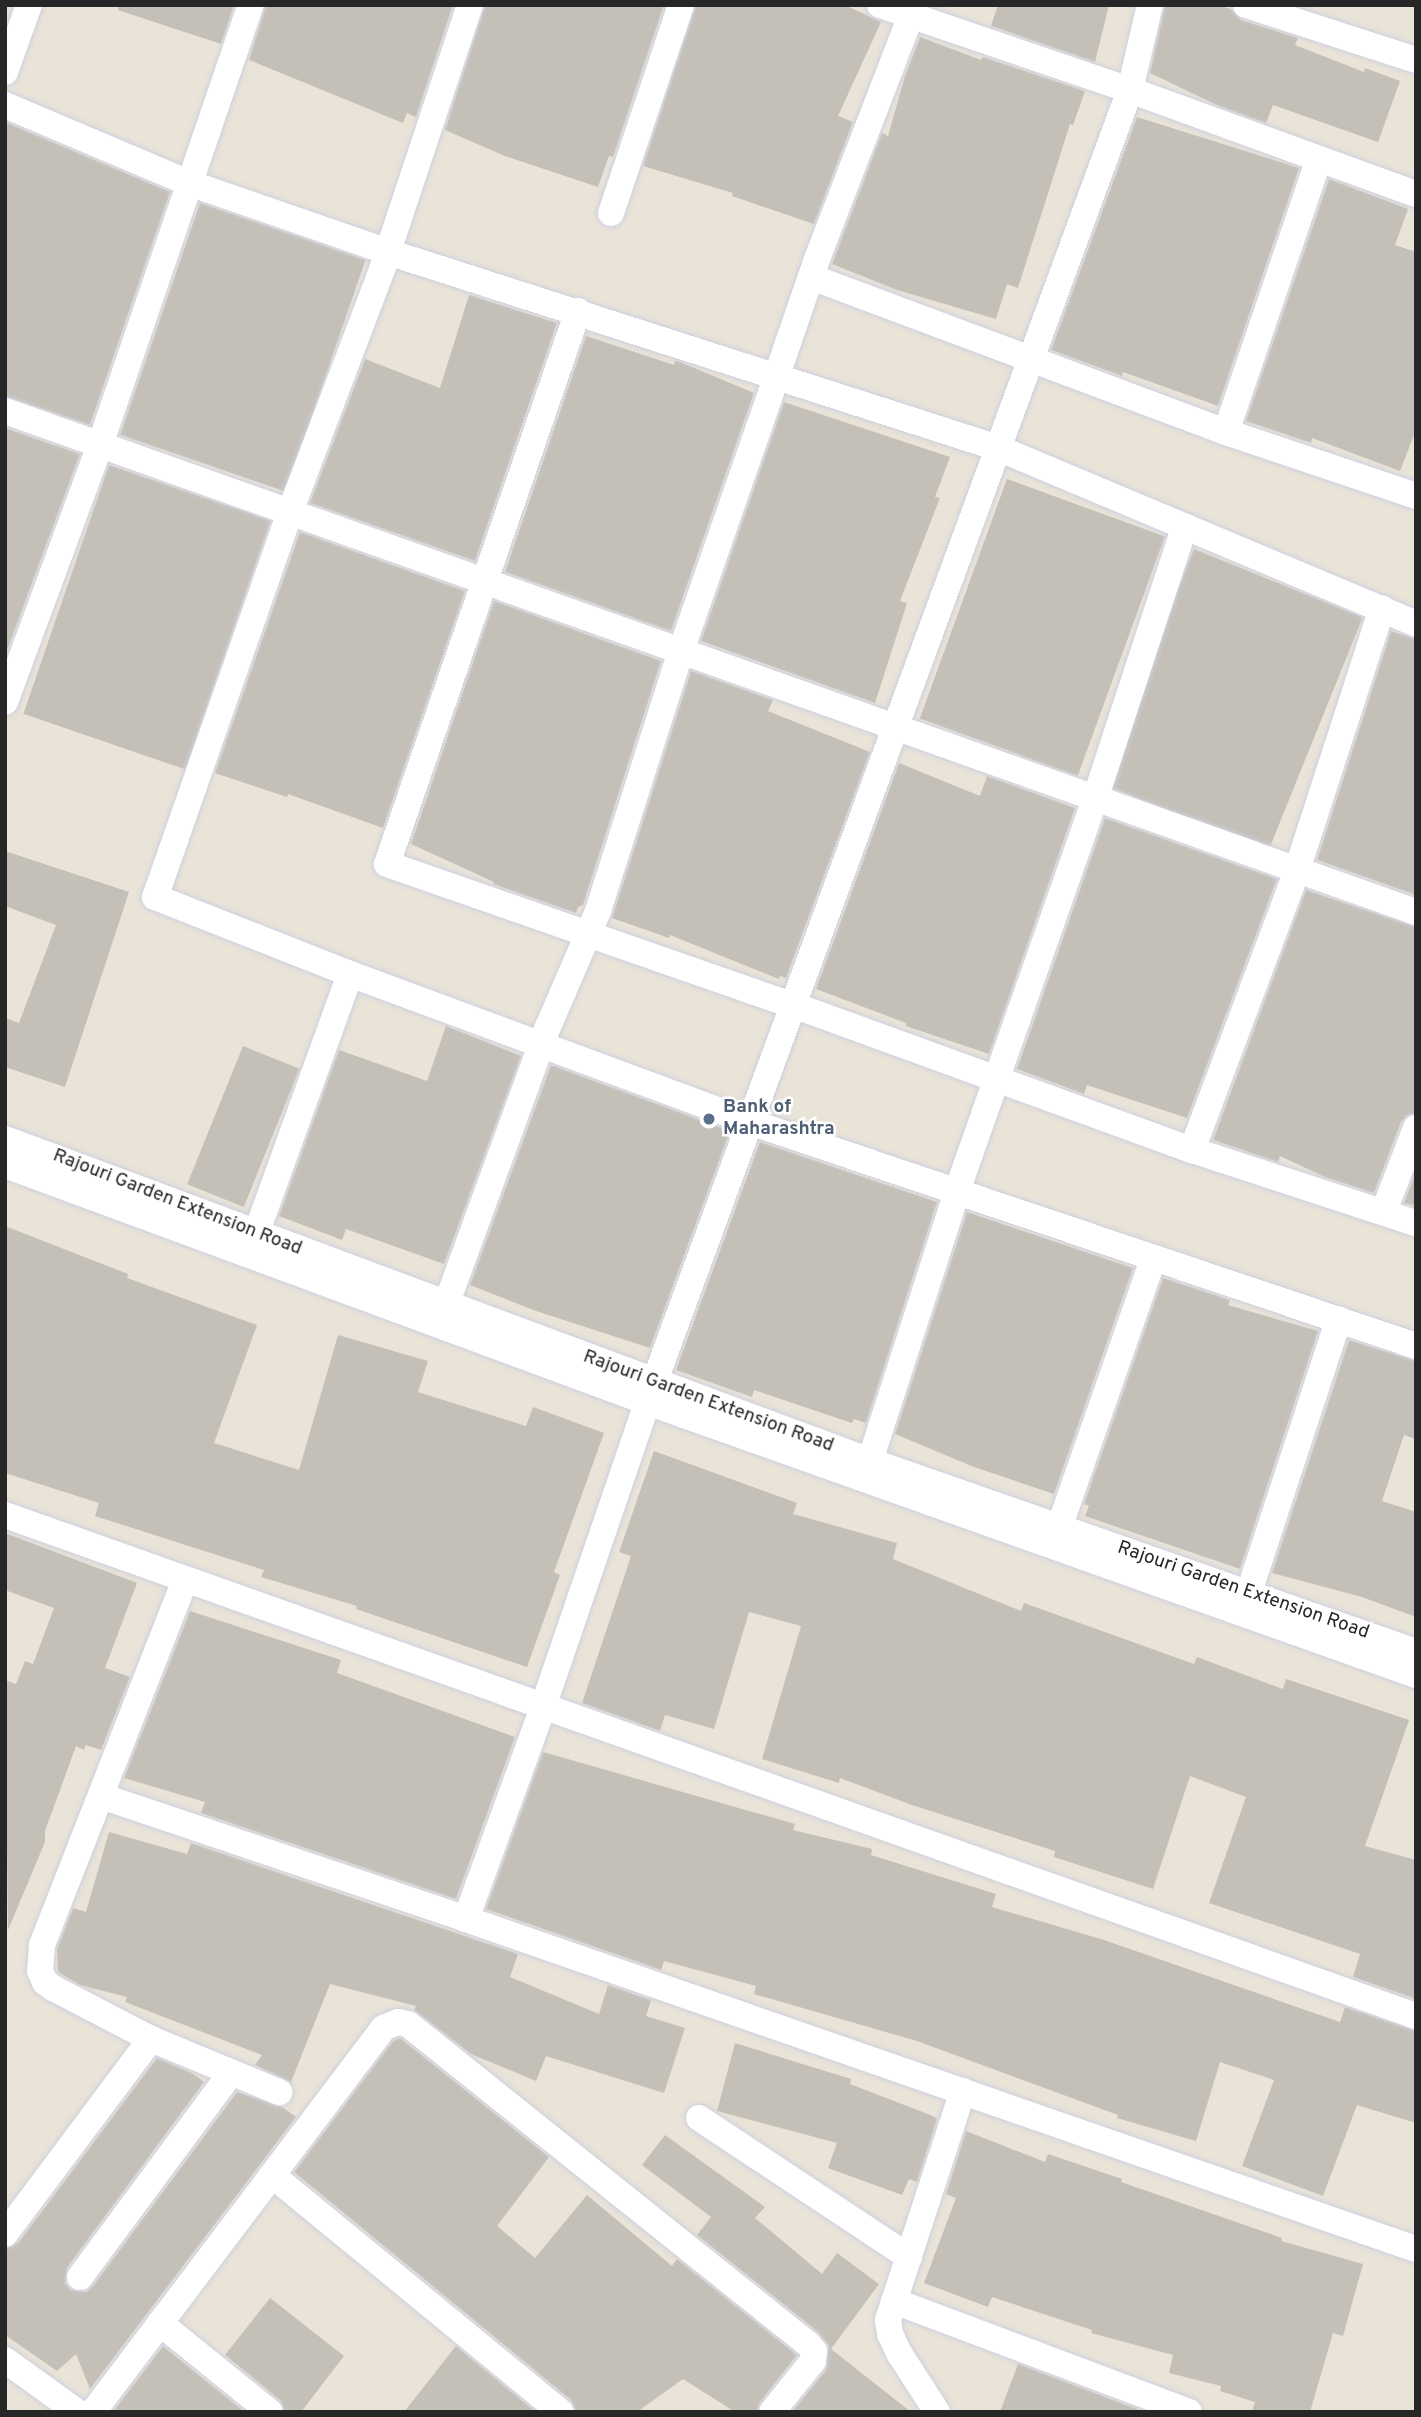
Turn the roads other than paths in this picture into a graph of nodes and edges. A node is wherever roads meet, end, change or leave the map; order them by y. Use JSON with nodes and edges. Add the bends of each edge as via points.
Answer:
{"nodes":[{"id":1,"x":29,"y":5,"type":"edge"},
{"id":2,"x":251,"y":5,"type":"edge"},
{"id":3,"x":470,"y":5,"type":"edge"},
{"id":4,"x":681,"y":5,"type":"edge"},
{"id":5,"x":880,"y":5,"type":"edge"},
{"id":6,"x":1150,"y":5,"type":"edge"},
{"id":7,"x":1246,"y":5,"type":"edge"},
{"id":8,"x":911,"y":16,"type":"junction"},
{"id":9,"x":1416,"y":60,"type":"edge"},
{"id":10,"x":5,"y":72,"type":"edge"},
{"id":11,"x":1130,"y":90,"type":"junction"},
{"id":12,"x":5,"y":105,"type":"edge"},
{"id":13,"x":1319,"y":159,"type":"junction"},
{"id":14,"x":189,"y":183,"type":"junction"},
{"id":15,"x":1416,"y":194,"type":"edge"},
{"id":16,"x":611,"y":213,"type":"dead end"},
{"id":17,"x":388,"y":251,"type":"junction"},
{"id":18,"x":811,"y":277,"type":"junction"},
{"id":19,"x":578,"y":311,"type":"junction"},
{"id":20,"x":1031,"y":359,"type":"junction"},
{"id":21,"x":776,"y":375,"type":"junction"},
{"id":22,"x":5,"y":411,"type":"edge"},
{"id":23,"x":1226,"y":432,"type":"junction"},
{"id":24,"x":100,"y":444,"type":"junction"},
{"id":25,"x":998,"y":448,"type":"junction"},
{"id":26,"x":1416,"y":496,"type":"edge"},
{"id":27,"x":290,"y":512,"type":"junction"},
{"id":28,"x":1185,"y":526,"type":"junction"},
{"id":29,"x":485,"y":582,"type":"junction"},
{"id":30,"x":1382,"y":608,"type":"junction"},
{"id":31,"x":1416,"y":624,"type":"edge"},
{"id":32,"x":681,"y":651,"type":"junction"},
{"id":33,"x":5,"y":702,"type":"edge"},
{"id":34,"x":895,"y":727,"type":"junction"},
{"id":35,"x":1095,"y":799,"type":"junction"},
{"id":36,"x":1297,"y":870,"type":"junction"},
{"id":37,"x":1416,"y":912,"type":"edge"},
{"id":38,"x":589,"y":932,"type":"junction"},
{"id":39,"x":350,"y":974,"type":"junction"},
{"id":40,"x":793,"y":1005,"type":"junction"},
{"id":41,"x":541,"y":1046,"type":"junction"},
{"id":42,"x":996,"y":1080,"type":"junction"},
{"id":43,"x":750,"y":1122,"type":"junction"},
{"id":44,"x":1416,"y":1128,"type":"edge"},
{"id":45,"x":5,"y":1139,"type":"edge"},
{"id":46,"x":1192,"y":1150,"type":"junction"},
{"id":47,"x":5,"y":1165,"type":"edge"},
{"id":48,"x":956,"y":1194,"type":"junction"},
{"id":49,"x":1384,"y":1211,"type":"junction"},
{"id":50,"x":1416,"y":1223,"type":"edge"},
{"id":51,"x":256,"y":1234,"type":"junction"},
{"id":52,"x":1153,"y":1259,"type":"junction"},
{"id":53,"x":446,"y":1305,"type":"junction"},
{"id":54,"x":1339,"y":1319,"type":"junction"},
{"id":55,"x":1416,"y":1346,"type":"edge"},
{"id":56,"x":650,"y":1392,"type":"junction"},
{"id":57,"x":870,"y":1461,"type":"junction"},
{"id":58,"x":5,"y":1515,"type":"edge"},
{"id":59,"x":1059,"y":1528,"type":"junction"},
{"id":60,"x":185,"y":1580,"type":"junction"},
{"id":61,"x":1249,"y":1592,"type":"junction"},
{"id":62,"x":1416,"y":1653,"type":"edge"},
{"id":63,"x":1416,"y":1675,"type":"edge"},
{"id":64,"x":543,"y":1707,"type":"junction"},
{"id":65,"x":101,"y":1797,"type":"junction"},
{"id":66,"x":467,"y":1919,"type":"junction"},
{"id":67,"x":1416,"y":2016,"type":"edge"},
{"id":68,"x":151,"y":2039,"type":"junction"},
{"id":69,"x":231,"y":2073,"type":"junction"},
{"id":70,"x":963,"y":2091,"type":"junction"},
{"id":71,"x":279,"y":2092,"type":"dead end"},
{"id":72,"x":699,"y":2118,"type":"dead end"},
{"id":73,"x":272,"y":2175,"type":"junction"},
{"id":74,"x":5,"y":2234,"type":"edge"},
{"id":75,"x":1416,"y":2249,"type":"edge"},
{"id":76,"x":909,"y":2257,"type":"junction"},
{"id":77,"x":80,"y":2277,"type":"dead end"},
{"id":78,"x":894,"y":2301,"type":"junction"},
{"id":79,"x":160,"y":2323,"type":"junction"},
{"id":80,"x":5,"y":2360,"type":"edge"},
{"id":81,"x":77,"y":2412,"type":"edge"},
{"id":82,"x":93,"y":2412,"type":"edge"},
{"id":83,"x":270,"y":2412,"type":"edge"},
{"id":84,"x":561,"y":2412,"type":"edge"},
{"id":85,"x":772,"y":2412,"type":"edge"},
{"id":86,"x":937,"y":2412,"type":"edge"},
{"id":87,"x":1189,"y":2412,"type":"edge"}],
"edges":[{"from":1,"to":10,"type":"street"},
{"from":2,"to":14,"type":"street"},
{"from":3,"to":17,"type":"street"},
{"from":4,"to":16,"type":"street"},
{"from":5,"to":8,"type":"street"},
{"from":6,"to":11,"type":"street"},
{"from":7,"to":9,"type":"street"},
{"from":8,"to":11,"type":"street"},
{"from":8,"to":18,"type":"street"},
{"from":11,"to":13,"type":"street"},
{"from":11,"to":20,"type":"street"},
{"from":12,"to":14,"type":"street"},
{"from":13,"to":15,"type":"street"},
{"from":13,"to":23,"type":"street"},
{"from":14,"to":17,"type":"street"},
{"from":14,"to":24,"type":"street"},
{"from":17,"to":19,"type":"street"},
{"from":17,"to":27,"type":"street"},
{"from":18,"to":20,"type":"street"},
{"from":18,"to":21,"type":"street"},
{"from":19,"to":21,"type":"street"},
{"from":19,"to":29,"type":"street"},
{"from":20,"to":23,"type":"street"},
{"from":20,"to":25,"type":"street"},
{"from":21,"to":25,"type":"street"},
{"from":21,"to":32,"type":"street"},
{"from":22,"to":24,"type":"street"},
{"from":23,"to":26,"type":"street"},
{"from":24,"to":27,"type":"street"},
{"from":24,"to":33,"type":"street"},
{"from":25,"to":28,"type":"street"},
{"from":25,"to":34,"type":"street"},
{"from":27,"to":29,"type":"street"},
{"from":27,"to":39,"type":"street","via":[[155,897]]},
{"from":28,"to":30,"type":"street"},
{"from":28,"to":35,"type":"street"},
{"from":29,"to":32,"type":"street"},
{"from":29,"to":38,"type":"street","via":[[387,864]]},
{"from":30,"to":31,"type":"street"},
{"from":30,"to":36,"type":"street"},
{"from":32,"to":34,"type":"street"},
{"from":32,"to":38,"type":"street"},
{"from":34,"to":35,"type":"street"},
{"from":34,"to":40,"type":"street"},
{"from":35,"to":36,"type":"street"},
{"from":35,"to":42,"type":"street"},
{"from":36,"to":37,"type":"street"},
{"from":36,"to":46,"type":"street"},
{"from":38,"to":40,"type":"street"},
{"from":38,"to":41,"type":"street"},
{"from":39,"to":41,"type":"street"},
{"from":39,"to":51,"type":"street"},
{"from":40,"to":42,"type":"street"},
{"from":40,"to":43,"type":"street"},
{"from":41,"to":43,"type":"street"},
{"from":41,"to":53,"type":"street"},
{"from":42,"to":46,"type":"street"},
{"from":42,"to":48,"type":"street"},
{"from":43,"to":48,"type":"street"},
{"from":43,"to":56,"type":"street"},
{"from":44,"to":49,"type":"street"},
{"from":45,"to":51,"type":"street","name":"Rajouri Garden Extension Road"},
{"from":46,"to":49,"type":"street"},
{"from":47,"to":56,"type":"street","name":"Rajouri Garden Extension Road"},
{"from":48,"to":52,"type":"street"},
{"from":48,"to":57,"type":"street"},
{"from":49,"to":50,"type":"street"},
{"from":51,"to":53,"type":"street","name":"Rajouri Garden Extension Road"},
{"from":52,"to":54,"type":"street"},
{"from":52,"to":59,"type":"street"},
{"from":53,"to":56,"type":"street","name":"Rajouri Garden Extension Road"},
{"from":54,"to":55,"type":"street"},
{"from":54,"to":61,"type":"street"},
{"from":56,"to":57,"type":"street","name":"Rajouri Garden Extension Road"},
{"from":56,"to":63,"type":"street","name":"Rajouri Garden Extension Road"},
{"from":56,"to":64,"type":"street"},
{"from":57,"to":59,"type":"street","name":"Rajouri Garden Extension Road"},
{"from":58,"to":60,"type":"street"},
{"from":59,"to":61,"type":"street","name":"Rajouri Garden Extension Road"},
{"from":60,"to":64,"type":"street"},
{"from":60,"to":65,"type":"street"},
{"from":61,"to":62,"type":"street","name":"Rajouri Garden Extension Road"},
{"from":64,"to":66,"type":"street"},
{"from":64,"to":67,"type":"street"},
{"from":65,"to":66,"type":"street"},
{"from":65,"to":68,"type":"street","via":[[42,1945],[40,1971],[53,1988]]},
{"from":66,"to":70,"type":"street"},
{"from":68,"to":69,"type":"street"},
{"from":68,"to":74,"type":"street"},
{"from":69,"to":71,"type":"street"},
{"from":69,"to":77,"type":"street"},
{"from":70,"to":75,"type":"street"},
{"from":70,"to":76,"type":"street"},
{"from":72,"to":76,"type":"street"},
{"from":73,"to":79,"type":"street"},
{"from":73,"to":84,"type":"street"},
{"from":73,"to":85,"type":"street","via":[[383,2028],[404,2022],[808,2343],[814,2351],[813,2361]]},
{"from":76,"to":78,"type":"street"},
{"from":78,"to":86,"type":"street","via":[[888,2320],[890,2334]]},
{"from":78,"to":87,"type":"street"},
{"from":79,"to":82,"type":"street"},
{"from":79,"to":83,"type":"street"},
{"from":80,"to":81,"type":"street"}]}
